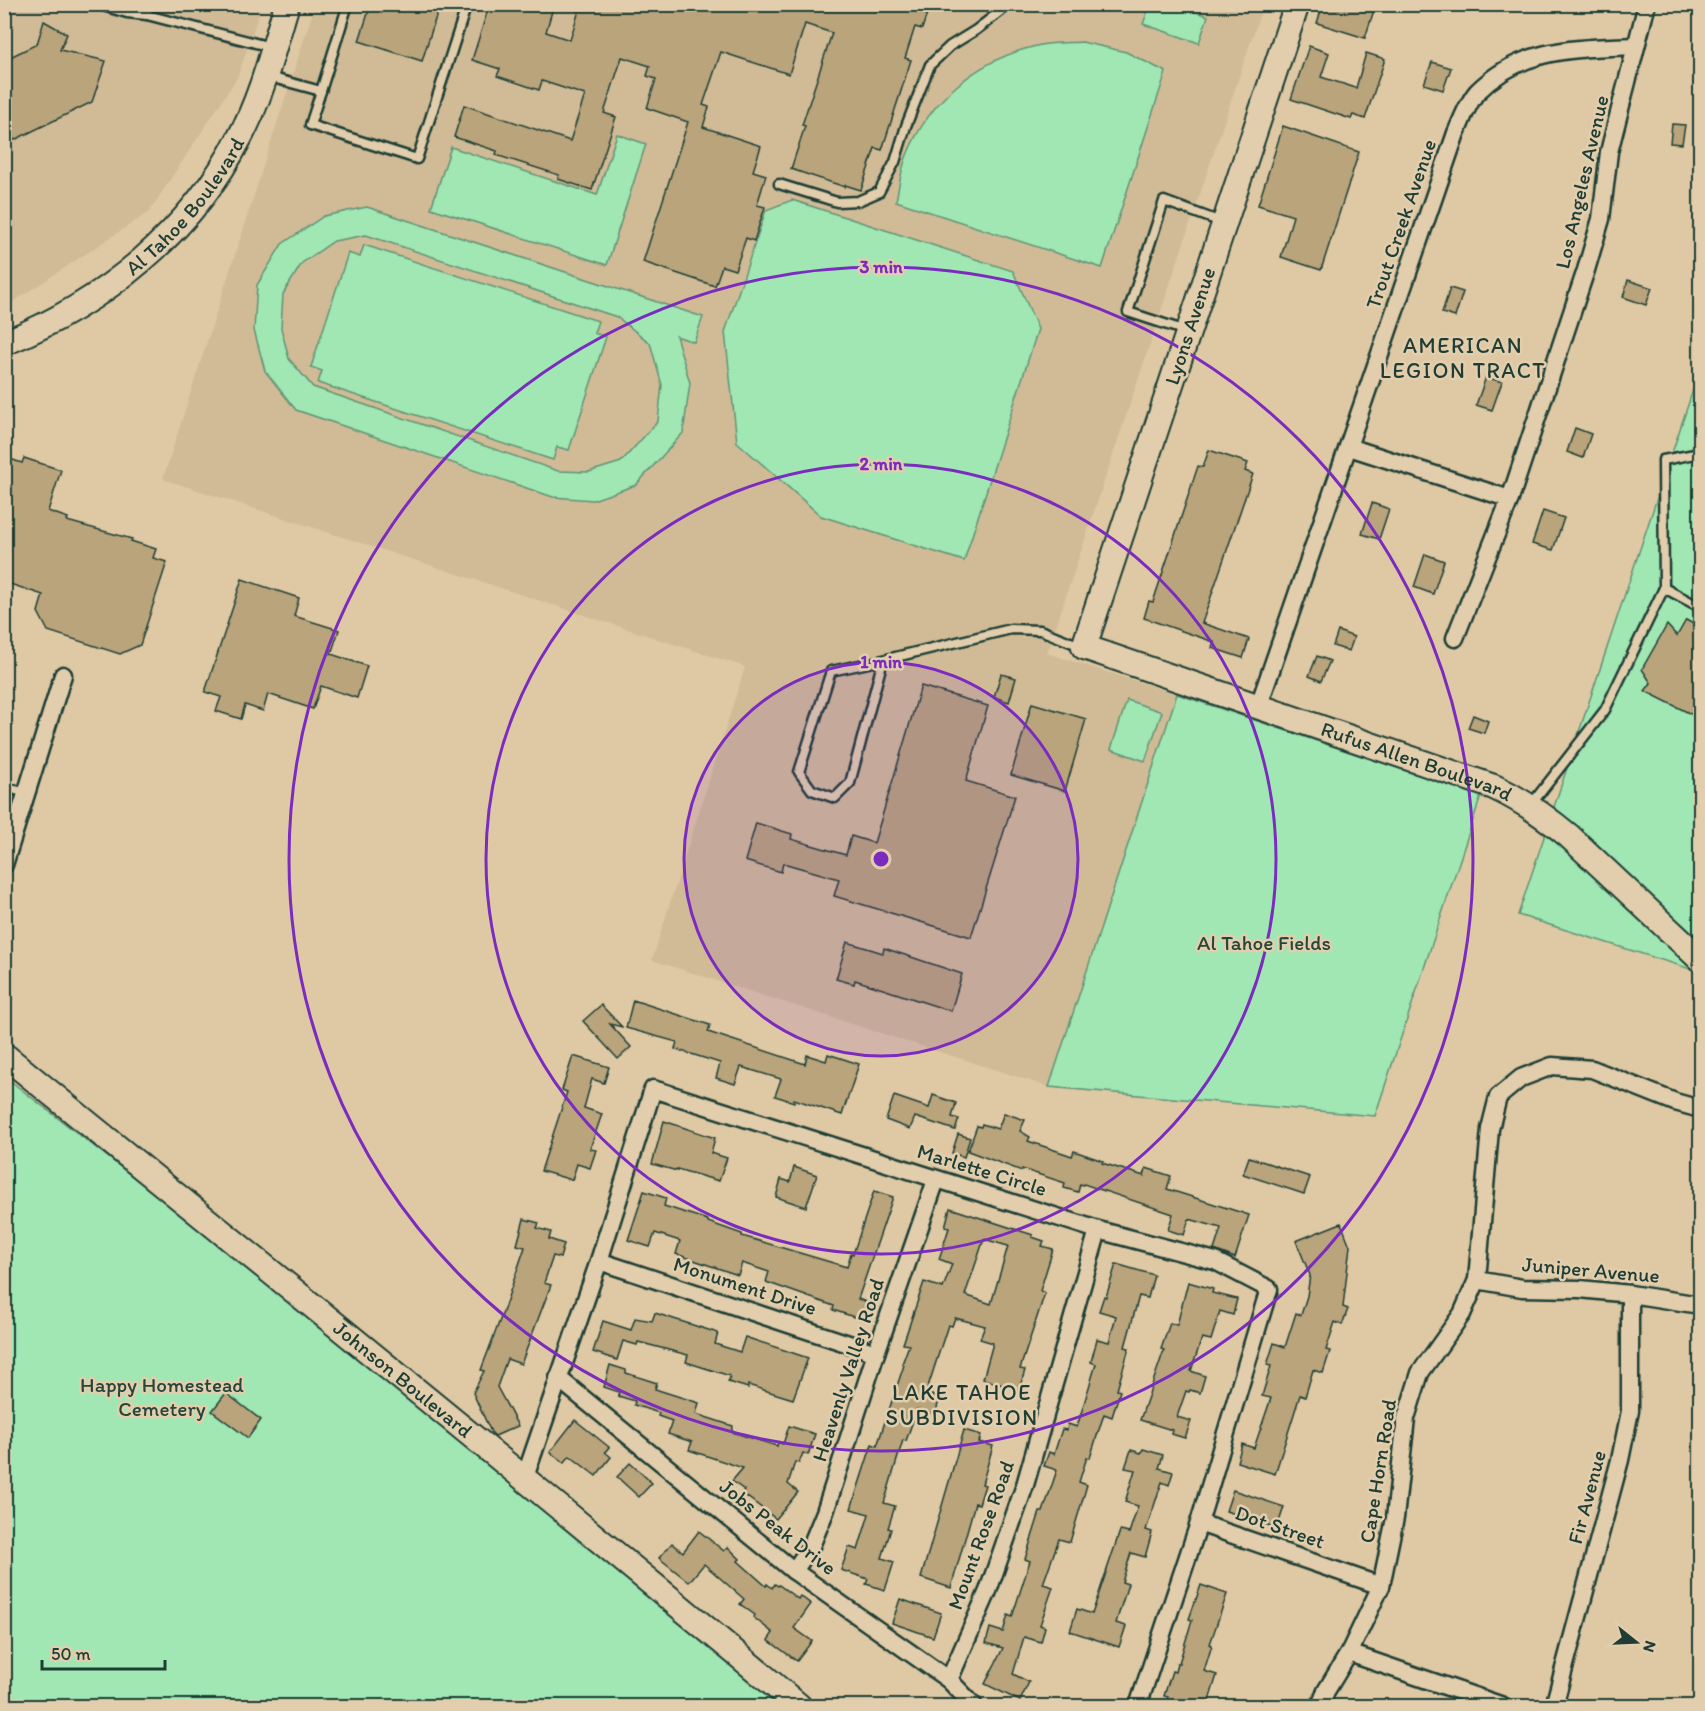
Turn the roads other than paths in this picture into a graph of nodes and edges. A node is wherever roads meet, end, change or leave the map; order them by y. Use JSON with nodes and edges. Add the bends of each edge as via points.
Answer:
{"nodes":[{"id":1,"x":96,"y":4,"type":"edge"},
{"id":2,"x":147,"y":4,"type":"edge"},
{"id":3,"x":287,"y":4,"type":"edge"},
{"id":4,"x":348,"y":4,"type":"edge"},
{"id":5,"x":467,"y":4,"type":"edge"},
{"id":6,"x":1006,"y":4,"type":"edge"},
{"id":7,"x":1297,"y":4,"type":"edge"},
{"id":8,"x":1647,"y":4,"type":"edge"},
{"id":9,"x":147,"y":15,"type":"junction"},
{"id":10,"x":1636,"y":46,"type":"junction"},
{"id":11,"x":274,"y":48,"type":"junction"},
{"id":12,"x":265,"y":76,"type":"junction"},
{"id":13,"x":321,"y":92,"type":"junction"},
{"id":14,"x":779,"y":184,"type":"dead end"},
{"id":15,"x":1224,"y":223,"type":"junction"},
{"id":16,"x":1188,"y":332,"type":"junction"},
{"id":17,"x":4,"y":342,"type":"edge"},
{"id":18,"x":1349,"y":447,"type":"junction"},
{"id":19,"x":1701,"y":453,"type":"edge"},
{"id":20,"x":1510,"y":499,"type":"junction"},
{"id":21,"x":1664,"y":588,"type":"junction"},
{"id":22,"x":1701,"y":607,"type":"edge"},
{"id":23,"x":1455,"y":638,"type":"dead end"},
{"id":24,"x":1084,"y":647,"type":"junction"},
{"id":25,"x":883,"y":660,"type":"junction"},
{"id":26,"x":63,"y":675,"type":"dead end"},
{"id":27,"x":1259,"y":705,"type":"junction"},
{"id":28,"x":4,"y":786,"type":"edge"},
{"id":29,"x":27,"y":793,"type":"junction"},
{"id":30,"x":1530,"y":806,"type":"junction"},
{"id":31,"x":4,"y":865,"type":"edge"},
{"id":32,"x":1701,"y":959,"type":"edge"},
{"id":33,"x":4,"y":1055,"type":"edge"},
{"id":34,"x":1701,"y":1109,"type":"edge"},
{"id":35,"x":936,"y":1180,"type":"junction"},
{"id":36,"x":1098,"y":1230,"type":"junction"},
{"id":37,"x":599,"y":1261,"type":"junction"},
{"id":38,"x":1477,"y":1280,"type":"junction"},
{"id":39,"x":1630,"y":1294,"type":"junction"},
{"id":40,"x":1701,"y":1305,"type":"edge"},
{"id":41,"x":876,"y":1353,"type":"junction"},
{"id":42,"x":558,"y":1378,"type":"junction"},
{"id":43,"x":525,"y":1477,"type":"junction"},
{"id":44,"x":1199,"y":1523,"type":"junction"},
{"id":45,"x":794,"y":1571,"type":"junction"},
{"id":46,"x":1381,"y":1586,"type":"junction"},
{"id":47,"x":1349,"y":1653,"type":"junction"},
{"id":48,"x":949,"y":1680,"type":"junction"},
{"id":49,"x":799,"y":1707,"type":"edge"},
{"id":50,"x":974,"y":1707,"type":"edge"},
{"id":51,"x":1138,"y":1707,"type":"edge"},
{"id":52,"x":1320,"y":1707,"type":"edge"},
{"id":53,"x":1503,"y":1707,"type":"edge"},
{"id":54,"x":1554,"y":1707,"type":"edge"}],
"edges":[{"from":1,"to":9,"type":"lane"},
{"from":2,"to":9,"type":"lane"},
{"from":3,"to":11,"type":"street","name":"Al Tahoe Boulevard"},
{"from":4,"to":13,"type":"lane"},
{"from":5,"to":13,"type":"lane","via":[[417,159],[310,125]]},
{"from":6,"to":14,"type":"lane","via":[[930,65],[895,162],[879,192],[858,201],[837,202]]},
{"from":7,"to":15,"type":"street","name":"Lyons Avenue"},
{"from":8,"to":10,"type":"street","name":"Los Angeles Avenue"},
{"from":9,"to":11,"type":"lane"},
{"from":10,"to":18,"type":"street","name":"Trout Creek Avenue","via":[[1558,50],[1510,66],[1476,93],[1456,133]]},
{"from":10,"to":20,"type":"street","name":"Los Angeles Avenue","via":[[1609,152],[1601,219]]},
{"from":11,"to":12,"type":"street","name":"Al Tahoe Boulevard"},
{"from":12,"to":13,"type":"lane"},
{"from":12,"to":17,"type":"street","name":"Al Tahoe Boulevard","via":[[241,136],[224,166],[174,230],[88,301]]},
{"from":15,"to":16,"type":"street","name":"Lyons Avenue"},
{"from":15,"to":16,"type":"lane","via":[[1164,201],[1128,312]]},
{"from":16,"to":24,"type":"street","name":"Lyons Avenue"},
{"from":18,"to":20,"type":"street"},
{"from":18,"to":27,"type":"street","name":"Trout Creek Avenue"},
{"from":19,"to":21,"type":"lane","via":[[1664,460]]},
{"from":20,"to":23,"type":"street","name":"Los Angeles Avenue"},
{"from":21,"to":22,"type":"lane"},
{"from":21,"to":30,"type":"lane","via":[[1605,710]]},
{"from":24,"to":25,"type":"lane","via":[[1040,630],[1011,629]]},
{"from":24,"to":27,"type":"street","name":"Rufus Allen Boulevard"},
{"from":25,"to":25,"type":"lane","via":[[831,671],[799,772],[812,790],[835,798],[850,783]]},
{"from":26,"to":29,"type":"street"},
{"from":27,"to":30,"type":"street","name":"Rufus Allen Boulevard","via":[[1494,787]]},
{"from":28,"to":29,"type":"lane"},
{"from":29,"to":31,"type":"street"},
{"from":30,"to":32,"type":"street","name":"Rufus Allen Boulevard","via":[[1569,836]]},
{"from":33,"to":43,"type":"street","name":"Johnson Boulevard"},
{"from":34,"to":38,"type":"street","name":"Cape Horn Road","via":[[1592,1070],[1552,1066],[1521,1078],[1498,1097],[1490,1129]]},
{"from":35,"to":36,"type":"street","name":"Marlette Circle"},
{"from":35,"to":37,"type":"street","name":"Marlette Circle","via":[[652,1089]]},
{"from":35,"to":41,"type":"street","name":"Heavenly Valley Road"},
{"from":36,"to":44,"type":"street","name":"Marlette Circle","via":[[1215,1261],[1269,1289]]},
{"from":36,"to":48,"type":"street","name":"Mount Rose Road","via":[[1025,1485],[988,1591]]},
{"from":37,"to":41,"type":"street","name":"Monument Drive"},
{"from":37,"to":42,"type":"street","name":"Marlette Circle"},
{"from":38,"to":39,"type":"street","name":"Juniper Avenue","via":[[1522,1288]]},
{"from":38,"to":46,"type":"street","name":"Cape Horn Road","via":[[1462,1314],[1420,1373],[1406,1418],[1395,1518]]},
{"from":39,"to":40,"type":"street","name":"Juniper Avenue"},
{"from":39,"to":54,"type":"street","name":"Fir Avenue","via":[[1630,1411]]},
{"from":41,"to":45,"type":"street","name":"Heavenly Valley Road","via":[[825,1512],[812,1546]]},
{"from":42,"to":43,"type":"street","name":"Marlette Circle"},
{"from":42,"to":45,"type":"street","name":"Jobs Peak Drive"},
{"from":43,"to":49,"type":"street","name":"Johnson Boulevard"},
{"from":44,"to":46,"type":"street","name":"Dot Street"},
{"from":44,"to":51,"type":"street","name":"Marlette Circle"},
{"from":45,"to":48,"type":"street","name":"Jobs Peak Drive"},
{"from":46,"to":47,"type":"street","name":"Cape Horn Road"},
{"from":47,"to":52,"type":"street","name":"Cape Horn Road"},
{"from":47,"to":53,"type":"street"},
{"from":48,"to":50,"type":"street","name":"Jobs Peak Drive"}]}
